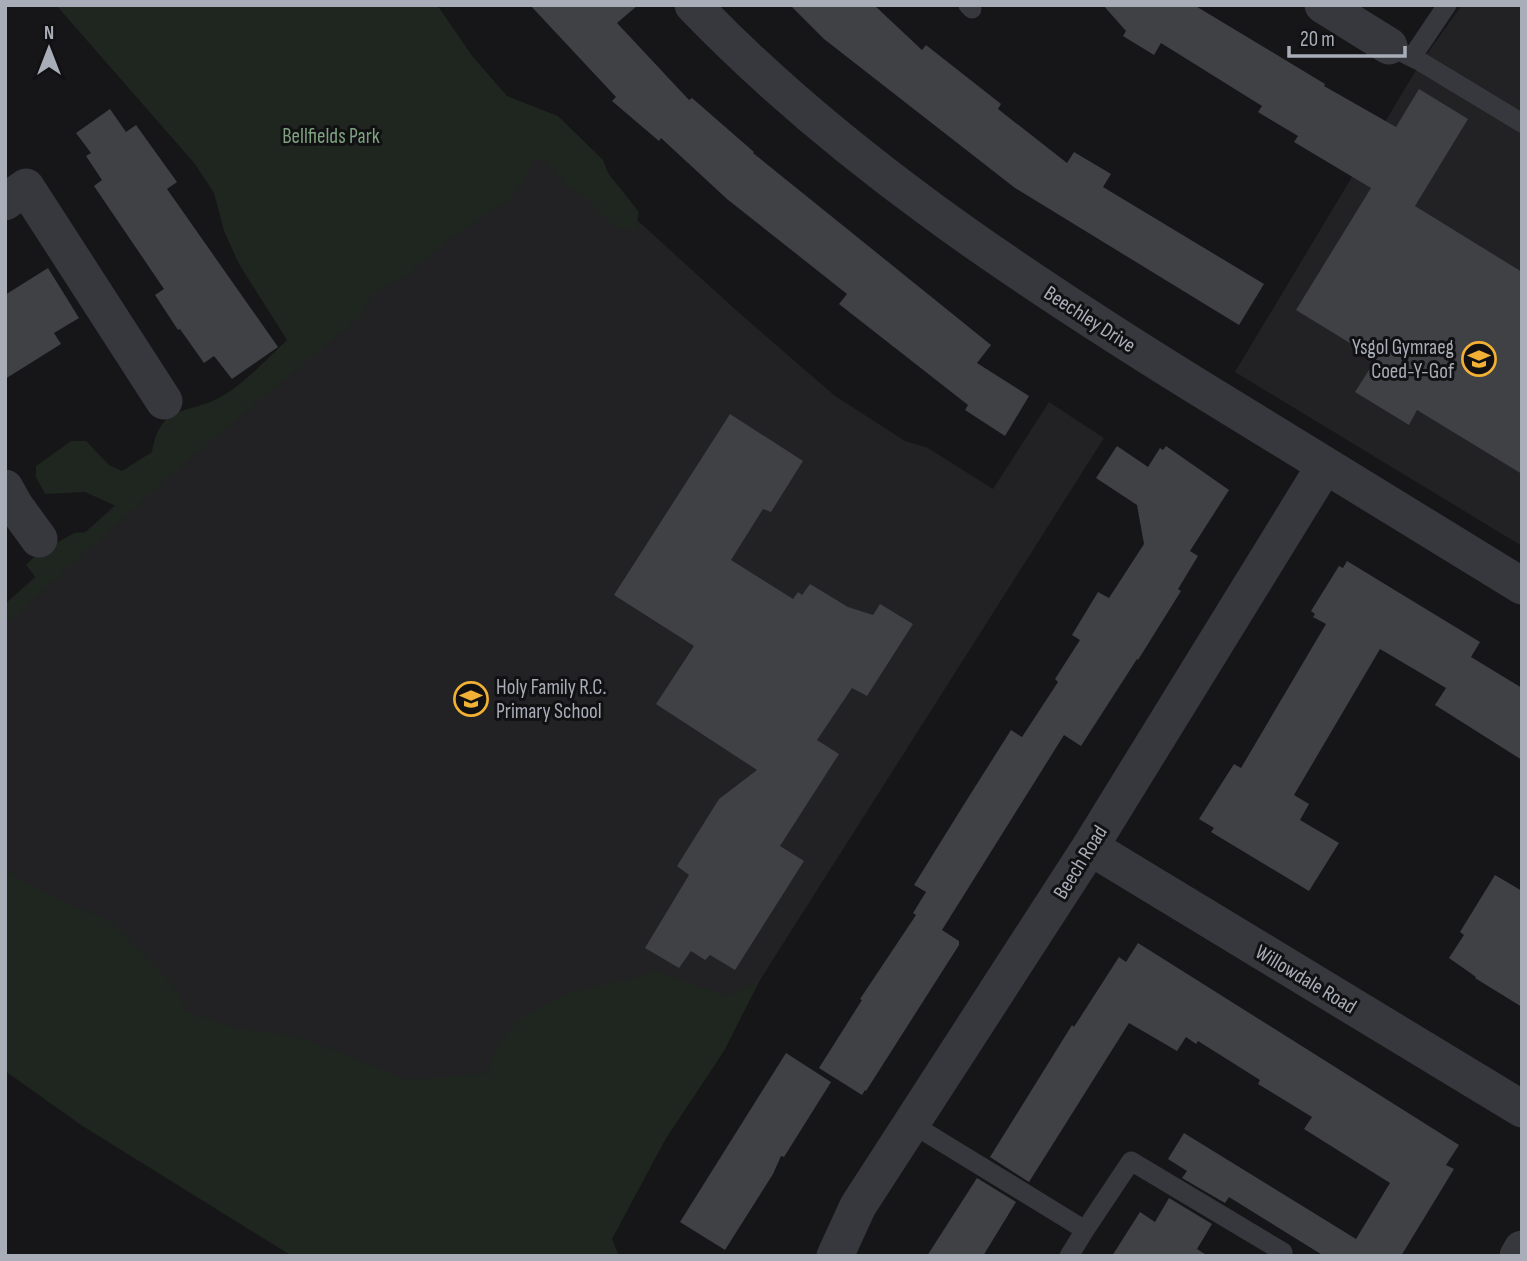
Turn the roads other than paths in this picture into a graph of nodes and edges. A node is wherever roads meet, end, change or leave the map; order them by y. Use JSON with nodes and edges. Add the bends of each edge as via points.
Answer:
{"nodes":[{"id":1,"x":693,"y":5,"type":"edge"},
{"id":2,"x":1323,"y":5,"type":"edge"},
{"id":3,"x":1447,"y":5,"type":"edge"},
{"id":4,"x":1400,"y":52,"type":"junction"},
{"id":5,"x":1522,"y":123,"type":"edge"},
{"id":6,"x":5,"y":202,"type":"edge"},
{"id":7,"x":164,"y":401,"type":"dead end"},
{"id":8,"x":1324,"y":467,"type":"junction"},
{"id":9,"x":5,"y":488,"type":"edge"},
{"id":10,"x":39,"y":539,"type":"dead end"},
{"id":11,"x":1522,"y":586,"type":"edge"},
{"id":12,"x":1090,"y":847,"type":"junction"},
{"id":13,"x":1522,"y":1109,"type":"edge"},
{"id":14,"x":912,"y":1124,"type":"junction"},
{"id":15,"x":1085,"y":1230,"type":"junction"},
{"id":16,"x":1522,"y":1249,"type":"edge"},
{"id":17,"x":1283,"y":1252,"type":"dead end"},
{"id":18,"x":835,"y":1256,"type":"edge"},
{"id":19,"x":1069,"y":1256,"type":"edge"},
{"id":20,"x":1518,"y":1256,"type":"edge"}],
"edges":[{"from":1,"to":8,"type":"street","name":"Beechley Drive","via":[[813,117],[972,239],[1036,285]]},
{"from":2,"to":4,"type":"street"},
{"from":3,"to":4,"type":"lane"},
{"from":4,"to":5,"type":"lane"},
{"from":6,"to":7,"type":"street","via":[[26,187]]},
{"from":8,"to":11,"type":"street","name":"Beechley Drive"},
{"from":8,"to":12,"type":"street","name":"Beech Road"},
{"from":9,"to":10,"type":"street"},
{"from":12,"to":13,"type":"street","name":"Willowdale Road"},
{"from":12,"to":14,"type":"street","name":"Beech Road"},
{"from":14,"to":15,"type":"lane"},
{"from":14,"to":18,"type":"street","name":"Beech Road","via":[[858,1206]]},
{"from":15,"to":17,"type":"lane","via":[[1131,1161]]},
{"from":15,"to":19,"type":"lane"},
{"from":16,"to":20,"type":"street"}]}
